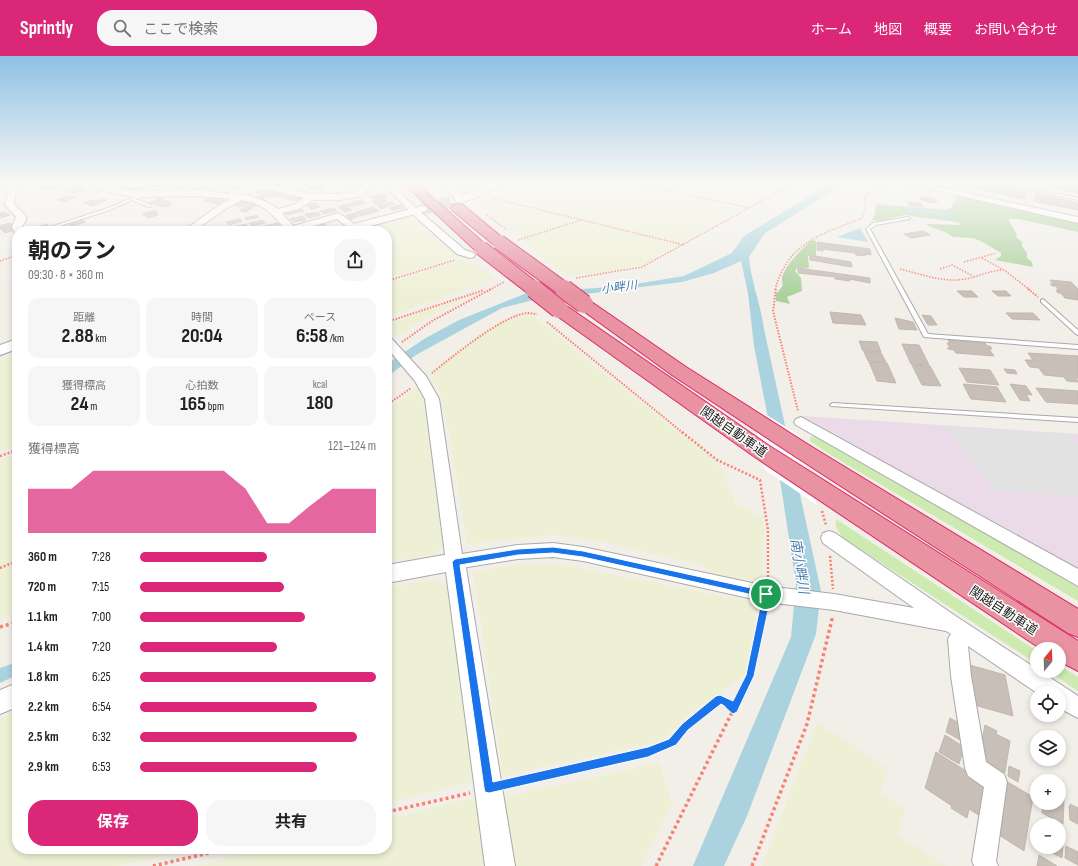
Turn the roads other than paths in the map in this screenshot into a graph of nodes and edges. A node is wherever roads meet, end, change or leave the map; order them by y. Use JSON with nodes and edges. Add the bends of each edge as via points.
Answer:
{"nodes":[{"id":1,"x":75,"y":220,"type":"edge"},
{"id":2,"x":204,"y":220,"type":"edge"},
{"id":3,"x":327,"y":220,"type":"edge"},
{"id":4,"x":381,"y":220,"type":"edge"},
{"id":5,"x":428,"y":220,"type":"edge"},
{"id":6,"x":445,"y":220,"type":"edge"},
{"id":7,"x":472,"y":220,"type":"edge"},
{"id":8,"x":898,"y":220,"type":"edge"},
{"id":9,"x":56,"y":226,"type":"edge"},
{"id":10,"x":195,"y":226,"type":"edge"},
{"id":11,"x":306,"y":226,"type":"edge"},
{"id":12,"x":357,"y":226,"type":"edge"},
{"id":13,"x":476,"y":251,"type":"junction"},
{"id":14,"x":1043,"y":301,"type":"road end"},
{"id":15,"x":1078,"y":333,"type":"edge"},
{"id":16,"x":12,"y":345,"type":"edge"},
{"id":17,"x":392,"y":346,"type":"edge"},
{"id":18,"x":1078,"y":347,"type":"edge"},
{"id":19,"x":0,"y":350,"type":"edge"},
{"id":20,"x":834,"y":406,"type":"dead end"},
{"id":21,"x":1078,"y":420,"type":"edge"},
{"id":22,"x":801,"y":422,"type":"road end"},
{"id":23,"x":829,"y":538,"type":"road end"},
{"id":24,"x":455,"y":562,"type":"junction"},
{"id":25,"x":392,"y":573,"type":"edge"},
{"id":26,"x":1078,"y":578,"type":"edge"},
{"id":27,"x":1078,"y":624,"type":"edge"},
{"id":28,"x":957,"y":627,"type":"junction"},
{"id":29,"x":1078,"y":657,"type":"edge"},
{"id":30,"x":1045,"y":686,"type":"edge"},
{"id":31,"x":12,"y":696,"type":"edge"},
{"id":32,"x":1066,"y":700,"type":"edge"},
{"id":33,"x":0,"y":702,"type":"edge"},
{"id":34,"x":1078,"y":708,"type":"edge"},
{"id":35,"x":500,"y":866,"type":"edge"},
{"id":36,"x":986,"y":866,"type":"edge"}],
"edges":[{"from":1,"to":9,"type":"lane"},
{"from":2,"to":10,"type":"street"},
{"from":3,"to":11,"type":"street"},
{"from":4,"to":12,"type":"street"},
{"from":5,"to":13,"type":"street","via":[[461,252]]},
{"from":6,"to":13,"type":"highway","name":"関越自動車道"},
{"from":7,"to":27,"type":"highway","name":"関越自動車道","bridge":true,"via":[[499,242],[679,371]]},
{"from":8,"to":18,"type":"lane","via":[[874,224],[868,228],[926,336]]},
{"from":13,"to":29,"type":"highway","name":"関越自動車道","bridge":true,"via":[[760,450]]},
{"from":14,"to":15,"type":"lane"},
{"from":16,"to":19,"type":"street"},
{"from":17,"to":24,"type":"street","via":[[422,380],[432,399]]},
{"from":20,"to":21,"type":"lane"},
{"from":22,"to":26,"type":"street"},
{"from":23,"to":28,"type":"street"},
{"from":24,"to":25,"type":"street"},
{"from":24,"to":28,"type":"street","via":[[518,552],[553,550],[583,554],[770,595],[831,602]]},
{"from":24,"to":35,"type":"street"},
{"from":28,"to":30,"type":"street"},
{"from":28,"to":36,"type":"street","via":[[961,676],[976,768],[996,782],[984,861]]},
{"from":31,"to":33,"type":"street"},
{"from":32,"to":34,"type":"street"}]}
